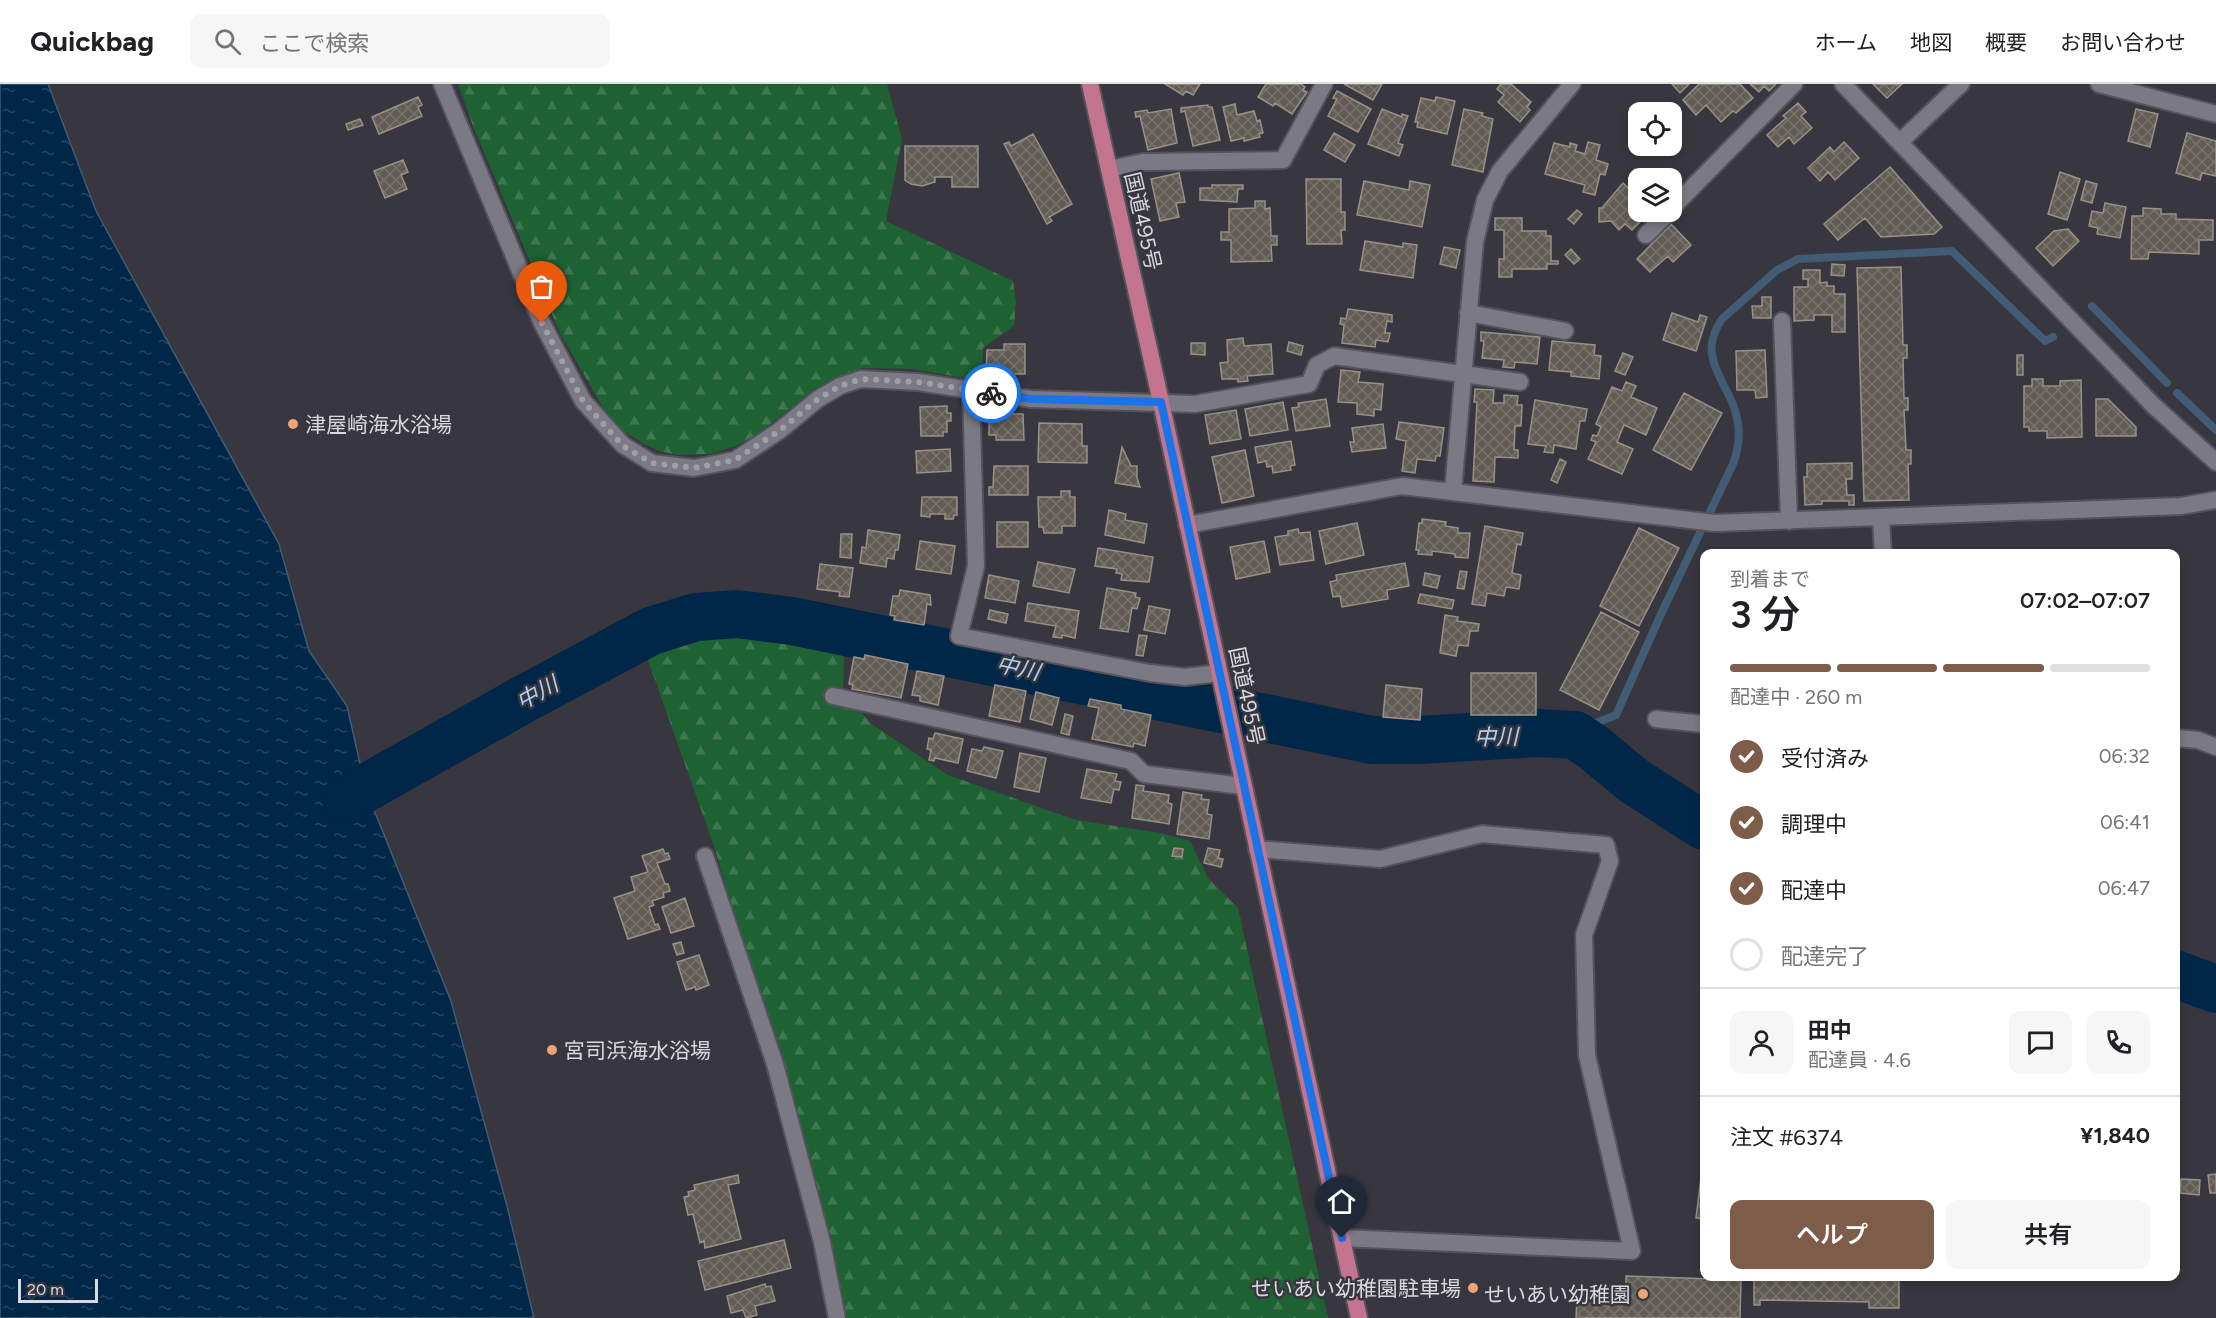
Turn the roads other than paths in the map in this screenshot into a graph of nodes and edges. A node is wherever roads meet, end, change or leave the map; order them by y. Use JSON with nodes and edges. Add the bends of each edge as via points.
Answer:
{"nodes":[{"id":1,"x":442,"y":84,"type":"edge"},
{"id":2,"x":1090,"y":84,"type":"edge"},
{"id":3,"x":1324,"y":84,"type":"edge"},
{"id":4,"x":1572,"y":84,"type":"edge"},
{"id":5,"x":1794,"y":84,"type":"edge"},
{"id":6,"x":1844,"y":84,"type":"edge"},
{"id":7,"x":1961,"y":84,"type":"edge"},
{"id":8,"x":2099,"y":84,"type":"edge"},
{"id":9,"x":2216,"y":114,"type":"edge"},
{"id":10,"x":1900,"y":142,"type":"junction"},
{"id":11,"x":1108,"y":169,"type":"junction"},
{"id":12,"x":1682,"y":199,"type":"edge"},
{"id":13,"x":1659,"y":222,"type":"edge"},
{"id":14,"x":1646,"y":235,"type":"dead end"},
{"id":15,"x":1468,"y":313,"type":"junction"},
{"id":16,"x":1782,"y":321,"type":"dead end"},
{"id":17,"x":1565,"y":331,"type":"dead end"},
{"id":18,"x":1463,"y":372,"type":"junction"},
{"id":19,"x":1520,"y":382,"type":"dead end"},
{"id":20,"x":971,"y":391,"type":"junction"},
{"id":21,"x":1161,"y":402,"type":"junction"},
{"id":22,"x":2216,"y":462,"type":"edge"},
{"id":23,"x":1453,"y":491,"type":"junction"},
{"id":24,"x":2216,"y":500,"type":"edge"},
{"id":25,"x":1881,"y":518,"type":"junction"},
{"id":26,"x":1789,"y":521,"type":"junction"},
{"id":27,"x":1187,"y":525,"type":"junction"},
{"id":28,"x":1883,"y":549,"type":"edge"},
{"id":29,"x":1219,"y":673,"type":"junction"},
{"id":30,"x":833,"y":696,"type":"dead end"},
{"id":31,"x":1656,"y":719,"type":"dead end"},
{"id":32,"x":1700,"y":724,"type":"edge"},
{"id":33,"x":2180,"y":738,"type":"edge"},
{"id":34,"x":2216,"y":747,"type":"edge"},
{"id":35,"x":1243,"y":786,"type":"junction"},
{"id":36,"x":1257,"y":849,"type":"junction"},
{"id":37,"x":705,"y":856,"type":"dead end"},
{"id":38,"x":1342,"y":1238,"type":"junction"},
{"id":39,"x":837,"y":1318,"type":"edge"},
{"id":40,"x":1359,"y":1318,"type":"edge"}],
"edges":[{"from":1,"to":20,"type":"street","via":[[542,323],[583,401],[623,446],[652,463],[694,468],[735,460],[818,399],[861,379],[918,382]]},
{"from":2,"to":11,"type":"highway","name":"国道495号"},
{"from":3,"to":11,"type":"street","via":[[1283,160],[1143,162]]},
{"from":4,"to":15,"type":"street","via":[[1500,171],[1485,200],[1475,242]]},
{"from":5,"to":12,"type":"street"},
{"from":6,"to":10,"type":"street"},
{"from":7,"to":10,"type":"street"},
{"from":8,"to":9,"type":"street"},
{"from":10,"to":22,"type":"street","via":[[2154,406]]},
{"from":11,"to":21,"type":"highway","name":"国道495号"},
{"from":13,"to":14,"type":"street"},
{"from":15,"to":17,"type":"street"},
{"from":15,"to":18,"type":"street"},
{"from":16,"to":26,"type":"street"},
{"from":18,"to":19,"type":"street"},
{"from":18,"to":21,"type":"street","via":[[1334,356],[1317,365],[1309,384],[1195,404]]},
{"from":18,"to":23,"type":"street"},
{"from":20,"to":21,"type":"street","via":[[1031,399]]},
{"from":20,"to":29,"type":"street","via":[[975,566],[959,636],[1150,674]]},
{"from":21,"to":27,"type":"highway","name":"国道495号"},
{"from":23,"to":26,"type":"street","via":[[1709,523]]},
{"from":23,"to":27,"type":"street","via":[[1402,486]]},
{"from":24,"to":25,"type":"street","via":[[2181,506]]},
{"from":25,"to":26,"type":"street"},
{"from":25,"to":28,"type":"street"},
{"from":27,"to":29,"type":"highway","name":"国道495号"},
{"from":29,"to":35,"type":"highway","name":"国道495号"},
{"from":30,"to":35,"type":"street","via":[[1131,761],[1144,774]]},
{"from":31,"to":32,"type":"street"},
{"from":33,"to":34,"type":"street"},
{"from":35,"to":36,"type":"highway","name":"国道495号"},
{"from":36,"to":38,"type":"highway","name":"国道495号"},
{"from":36,"to":38,"type":"street","via":[[1380,859],[1482,834],[1606,845],[1610,861],[1584,935],[1587,1055],[1632,1251]]},
{"from":37,"to":39,"type":"street","via":[[775,1064],[822,1242]]},
{"from":38,"to":40,"type":"highway","name":"国道495号"}]}
